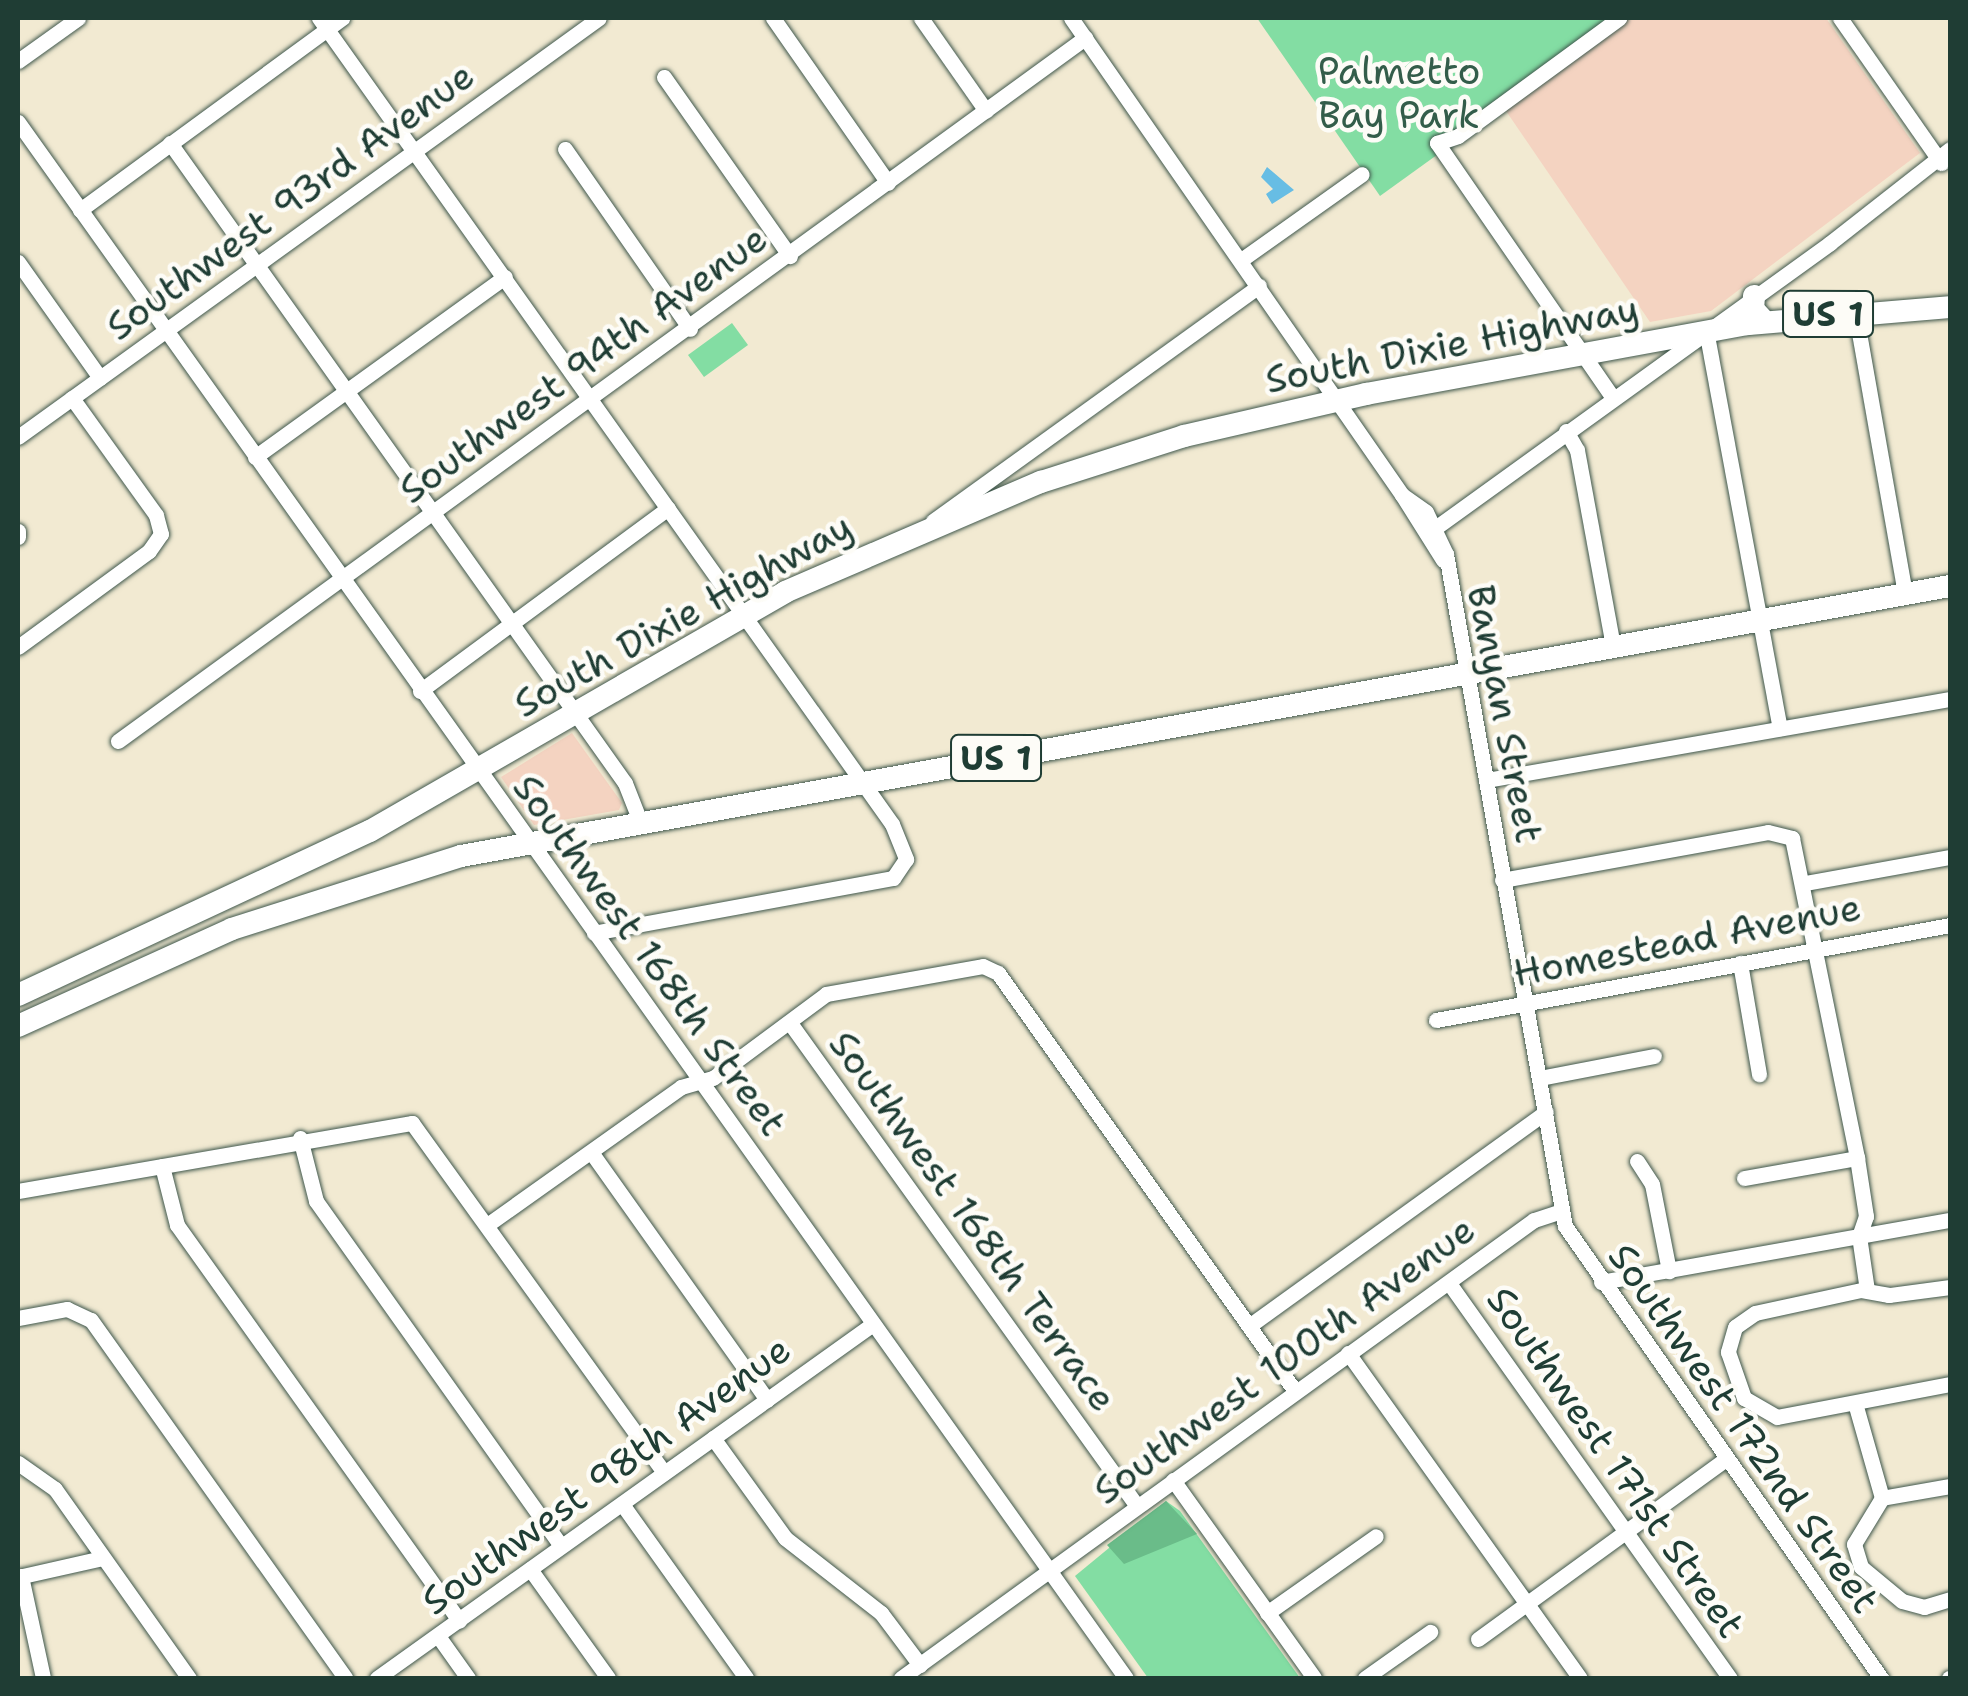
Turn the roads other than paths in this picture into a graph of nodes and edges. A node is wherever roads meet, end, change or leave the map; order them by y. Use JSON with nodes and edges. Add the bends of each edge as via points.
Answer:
{"nodes":[{"id":1,"x":78,"y":18,"type":"edge"},
{"id":2,"x":599,"y":18,"type":"edge"},
{"id":3,"x":773,"y":18,"type":"edge"},
{"id":4,"x":921,"y":18,"type":"edge"},
{"id":5,"x":1071,"y":18,"type":"edge"},
{"id":6,"x":1619,"y":18,"type":"edge"},
{"id":7,"x":1840,"y":18,"type":"edge"},
{"id":8,"x":330,"y":21,"type":"edge"},
{"id":9,"x":1085,"y":38,"type":"junction"},
{"id":10,"x":18,"y":61,"type":"edge"},
{"id":11,"x":664,"y":78,"type":"dead end"},
{"id":12,"x":986,"y":111,"type":"junction"},
{"id":13,"x":18,"y":122,"type":"edge"},
{"id":14,"x":170,"y":144,"type":"junction"},
{"id":15,"x":566,"y":149,"type":"dead end"},
{"id":16,"x":416,"y":150,"type":"junction"},
{"id":17,"x":1946,"y":159,"type":"edge"},
{"id":18,"x":1362,"y":174,"type":"dead end"},
{"id":19,"x":888,"y":183,"type":"junction"},
{"id":20,"x":80,"y":210,"type":"junction"},
{"id":21,"x":790,"y":256,"type":"junction"},
{"id":22,"x":1240,"y":260,"type":"junction"},
{"id":23,"x":18,"y":262,"type":"edge"},
{"id":24,"x":258,"y":263,"type":"junction"},
{"id":25,"x":505,"y":277,"type":"junction"},
{"id":26,"x":1258,"y":286,"type":"junction"},
{"id":27,"x":1754,"y":296,"type":"junction"},
{"id":28,"x":1950,"y":307,"type":"edge"},
{"id":29,"x":1855,"y":310,"type":"junction"},
{"id":30,"x":1764,"y":321,"type":"junction"},
{"id":31,"x":690,"y":329,"type":"junction"},
{"id":32,"x":165,"y":330,"type":"junction"},
{"id":33,"x":1706,"y":330,"type":"junction"},
{"id":34,"x":1582,"y":353,"type":"junction"},
{"id":35,"x":100,"y":378,"type":"junction"},
{"id":36,"x":348,"y":390,"type":"junction"},
{"id":37,"x":72,"y":398,"type":"junction"},
{"id":38,"x":1613,"y":398,"type":"junction"},
{"id":39,"x":592,"y":400,"type":"junction"},
{"id":40,"x":1336,"y":400,"type":"junction"},
{"id":41,"x":1566,"y":430,"type":"junction"},
{"id":42,"x":18,"y":437,"type":"edge"},
{"id":43,"x":1039,"y":446,"type":"junction"},
{"id":44,"x":255,"y":458,"type":"junction"},
{"id":45,"x":1041,"y":482,"type":"junction"},
{"id":46,"x":668,"y":508,"type":"junction"},
{"id":47,"x":434,"y":514,"type":"junction"},
{"id":48,"x":924,"y":528,"type":"junction"},
{"id":49,"x":1430,"y":531,"type":"junction"},
{"id":50,"x":342,"y":579,"type":"junction"},
{"id":51,"x":1950,"y":586,"type":"edge"},
{"id":52,"x":1905,"y":594,"type":"junction"},
{"id":53,"x":742,"y":614,"type":"junction"},
{"id":54,"x":1759,"y":620,"type":"junction"},
{"id":55,"x":512,"y":623,"type":"junction"},
{"id":56,"x":1613,"y":646,"type":"junction"},
{"id":57,"x":18,"y":648,"type":"edge"},
{"id":58,"x":1464,"y":674,"type":"junction"},
{"id":59,"x":420,"y":691,"type":"junction"},
{"id":60,"x":1950,"y":698,"type":"edge"},
{"id":61,"x":574,"y":712,"type":"junction"},
{"id":62,"x":1780,"y":728,"type":"junction"},
{"id":63,"x":118,"y":741,"type":"dead end"},
{"id":64,"x":477,"y":771,"type":"junction"},
{"id":65,"x":1486,"y":780,"type":"junction"},
{"id":66,"x":860,"y":782,"type":"junction"},
{"id":67,"x":640,"y":821,"type":"junction"},
{"id":68,"x":527,"y":842,"type":"junction"},
{"id":69,"x":1950,"y":857,"type":"edge"},
{"id":70,"x":1502,"y":880,"type":"junction"},
{"id":71,"x":1806,"y":883,"type":"junction"},
{"id":72,"x":260,"y":884,"type":"junction"},
{"id":73,"x":272,"y":914,"type":"junction"},
{"id":74,"x":1950,"y":925,"type":"edge"},
{"id":75,"x":594,"y":933,"type":"junction"},
{"id":76,"x":1818,"y":949,"type":"junction"},
{"id":77,"x":98,"y":959,"type":"junction"},
{"id":78,"x":1740,"y":963,"type":"junction"},
{"id":79,"x":26,"y":992,"type":"edge"},
{"id":80,"x":84,"y":996,"type":"junction"},
{"id":81,"x":1524,"y":1002,"type":"junction"},
{"id":82,"x":1436,"y":1020,"type":"dead end"},
{"id":83,"x":790,"y":1023,"type":"junction"},
{"id":84,"x":21,"y":1025,"type":"edge"},
{"id":85,"x":1654,"y":1056,"type":"dead end"},
{"id":86,"x":1759,"y":1074,"type":"dead end"},
{"id":87,"x":1540,"y":1078,"type":"junction"},
{"id":88,"x":702,"y":1082,"type":"junction"},
{"id":89,"x":1546,"y":1112,"type":"junction"},
{"id":90,"x":300,"y":1138,"type":"junction"},
{"id":91,"x":591,"y":1152,"type":"junction"},
{"id":92,"x":1857,"y":1158,"type":"junction"},
{"id":93,"x":1637,"y":1161,"type":"dead end"},
{"id":94,"x":162,"y":1166,"type":"junction"},
{"id":95,"x":1744,"y":1178,"type":"dead end"},
{"id":96,"x":18,"y":1190,"type":"edge"},
{"id":97,"x":1562,"y":1211,"type":"junction"},
{"id":98,"x":1950,"y":1220,"type":"edge"},
{"id":99,"x":487,"y":1224,"type":"junction"},
{"id":100,"x":1860,"y":1236,"type":"junction"},
{"id":101,"x":1669,"y":1271,"type":"junction"},
{"id":102,"x":1601,"y":1282,"type":"junction"},
{"id":103,"x":1449,"y":1283,"type":"junction"},
{"id":104,"x":1950,"y":1287,"type":"edge"},
{"id":105,"x":1866,"y":1290,"type":"junction"},
{"id":106,"x":18,"y":1318,"type":"edge"},
{"id":107,"x":874,"y":1324,"type":"junction"},
{"id":108,"x":1249,"y":1326,"type":"junction"},
{"id":109,"x":1348,"y":1353,"type":"junction"},
{"id":110,"x":1950,"y":1384,"type":"edge"},
{"id":111,"x":1295,"y":1392,"type":"junction"},
{"id":112,"x":767,"y":1400,"type":"junction"},
{"id":113,"x":1856,"y":1403,"type":"junction"},
{"id":114,"x":714,"y":1438,"type":"junction"},
{"id":115,"x":1726,"y":1459,"type":"junction"},
{"id":116,"x":18,"y":1463,"type":"edge"},
{"id":117,"x":664,"y":1474,"type":"junction"},
{"id":118,"x":1173,"y":1480,"type":"junction"},
{"id":119,"x":1950,"y":1486,"type":"edge"},
{"id":120,"x":1882,"y":1498,"type":"junction"},
{"id":121,"x":622,"y":1504,"type":"junction"},
{"id":122,"x":1137,"y":1506,"type":"junction"},
{"id":123,"x":1627,"y":1532,"type":"junction"},
{"id":124,"x":1376,"y":1536,"type":"dead end"},
{"id":125,"x":561,"y":1546,"type":"junction"},
{"id":126,"x":102,"y":1558,"type":"junction"},
{"id":127,"x":530,"y":1569,"type":"junction"},
{"id":128,"x":1049,"y":1572,"type":"junction"},
{"id":129,"x":19,"y":1577,"type":"edge"},
{"id":130,"x":1950,"y":1600,"type":"edge"},
{"id":131,"x":1527,"y":1604,"type":"junction"},
{"id":132,"x":1267,"y":1613,"type":"junction"},
{"id":133,"x":459,"y":1620,"type":"junction"},
{"id":134,"x":1430,"y":1632,"type":"dead end"},
{"id":135,"x":438,"y":1636,"type":"junction"},
{"id":136,"x":1478,"y":1639,"type":"dead end"},
{"id":137,"x":920,"y":1665,"type":"junction"},
{"id":138,"x":1119,"y":1676,"type":"edge"},
{"id":139,"x":43,"y":1678,"type":"edge"},
{"id":140,"x":189,"y":1678,"type":"edge"},
{"id":141,"x":345,"y":1678,"type":"edge"},
{"id":142,"x":377,"y":1678,"type":"edge"},
{"id":143,"x":468,"y":1678,"type":"edge"},
{"id":144,"x":608,"y":1678,"type":"edge"},
{"id":145,"x":746,"y":1678,"type":"edge"},
{"id":146,"x":901,"y":1678,"type":"edge"},
{"id":147,"x":1314,"y":1678,"type":"edge"},
{"id":148,"x":1365,"y":1678,"type":"edge"},
{"id":149,"x":1580,"y":1678,"type":"edge"},
{"id":150,"x":1730,"y":1678,"type":"edge"},
{"id":151,"x":1881,"y":1678,"type":"edge"}],
"edges":[{"from":1,"to":10,"type":"street"},
{"from":2,"to":16,"type":"street","name":"Southwest 93rd Avenue"},
{"from":3,"to":19,"type":"street"},
{"from":4,"to":12,"type":"street"},
{"from":5,"to":9,"type":"street"},
{"from":6,"to":34,"type":"street","via":[[1458,136],[1437,144]]},
{"from":7,"to":17,"type":"street"},
{"from":8,"to":14,"type":"street"},
{"from":8,"to":16,"type":"street"},
{"from":9,"to":12,"type":"street","name":"Southwest 94th Avenue"},
{"from":9,"to":22,"type":"street"},
{"from":11,"to":21,"type":"street"},
{"from":12,"to":19,"type":"street","name":"Southwest 94th Avenue"},
{"from":13,"to":20,"type":"street","name":"Southwest 168th Street"},
{"from":14,"to":20,"type":"street"},
{"from":14,"to":24,"type":"street"},
{"from":15,"to":31,"type":"street"},
{"from":16,"to":24,"type":"street","name":"Southwest 93rd Avenue"},
{"from":16,"to":25,"type":"street"},
{"from":17,"to":27,"type":"street"},
{"from":18,"to":22,"type":"street"},
{"from":19,"to":21,"type":"street","name":"Southwest 94th Avenue"},
{"from":20,"to":32,"type":"street","name":"Southwest 168th Street"},
{"from":21,"to":31,"type":"street","name":"Southwest 94th Avenue"},
{"from":22,"to":26,"type":"street"},
{"from":23,"to":35,"type":"street"},
{"from":24,"to":32,"type":"street","name":"Southwest 93rd Avenue"},
{"from":24,"to":36,"type":"street"},
{"from":25,"to":36,"type":"street"},
{"from":25,"to":39,"type":"street"},
{"from":26,"to":40,"type":"street"},
{"from":26,"to":43,"type":"street"},
{"from":27,"to":30,"type":"highway","via":[[1753,309]]},
{"from":27,"to":33,"type":"street"},
{"from":28,"to":29,"type":"highway","name":"South Dixie Highway","number":"US 1"},
{"from":29,"to":30,"type":"highway","name":"South Dixie Highway","number":"US 1"},
{"from":29,"to":52,"type":"street"},
{"from":30,"to":33,"type":"highway","name":"South Dixie Highway","number":"US 1"},
{"from":31,"to":39,"type":"street","name":"Southwest 94th Avenue"},
{"from":32,"to":35,"type":"street","name":"Southwest 93rd Avenue"},
{"from":32,"to":44,"type":"street","name":"Southwest 168th Street"},
{"from":33,"to":34,"type":"highway","name":"South Dixie Highway","number":"US 1"},
{"from":33,"to":38,"type":"street"},
{"from":33,"to":54,"type":"street"},
{"from":34,"to":38,"type":"street"},
{"from":34,"to":40,"type":"highway","name":"South Dixie Highway","number":"US 1"},
{"from":35,"to":37,"type":"street","name":"Southwest 93rd Avenue"},
{"from":36,"to":44,"type":"street"},
{"from":36,"to":47,"type":"street"},
{"from":37,"to":42,"type":"street","name":"Southwest 93rd Avenue"},
{"from":37,"to":57,"type":"street","via":[[162,529],[149,552]]},
{"from":38,"to":41,"type":"street"},
{"from":39,"to":46,"type":"street"},
{"from":39,"to":47,"type":"street","name":"Southwest 94th Avenue"},
{"from":40,"to":45,"type":"highway","name":"South Dixie Highway","number":"US 1","via":[[1184,436]]},
{"from":40,"to":49,"type":"street","via":[[1402,495],[1420,504]]},
{"from":41,"to":49,"type":"street"},
{"from":41,"to":56,"type":"street","via":[[1577,450]]},
{"from":43,"to":45,"type":"street","via":[[1028,468]]},
{"from":43,"to":48,"type":"street"},
{"from":44,"to":50,"type":"street","name":"Southwest 168th Street"},
{"from":45,"to":48,"type":"highway","name":"South Dixie Highway","number":"US 1"},
{"from":46,"to":53,"type":"street"},
{"from":46,"to":55,"type":"street"},
{"from":47,"to":50,"type":"street","name":"Southwest 94th Avenue"},
{"from":47,"to":55,"type":"street"},
{"from":48,"to":53,"type":"highway","name":"South Dixie Highway","number":"US 1"},
{"from":49,"to":58,"type":"street","name":"Banyan Street","via":[[1443,560]]},
{"from":50,"to":59,"type":"street","name":"Southwest 168th Street"},
{"from":50,"to":63,"type":"street","name":"Southwest 94th Avenue"},
{"from":51,"to":52,"type":"highway","number":"US 1"},
{"from":52,"to":54,"type":"highway","number":"US 1"},
{"from":53,"to":61,"type":"highway","name":"South Dixie Highway","number":"US 1"},
{"from":53,"to":66,"type":"street"},
{"from":54,"to":56,"type":"highway","number":"US 1"},
{"from":54,"to":62,"type":"street"},
{"from":55,"to":59,"type":"street"},
{"from":55,"to":61,"type":"street"},
{"from":56,"to":58,"type":"highway","number":"US 1"},
{"from":58,"to":65,"type":"street","name":"Banyan Street"},
{"from":58,"to":66,"type":"highway","number":"US 1"},
{"from":59,"to":64,"type":"street","name":"Southwest 168th Street"},
{"from":60,"to":62,"type":"street"},
{"from":61,"to":64,"type":"highway","name":"South Dixie Highway","number":"US 1"},
{"from":61,"to":67,"type":"street","via":[[635,798]]},
{"from":62,"to":65,"type":"street"},
{"from":64,"to":68,"type":"street","name":"Southwest 168th Street"},
{"from":64,"to":72,"type":"highway","name":"South Dixie Highway","number":"US 1"},
{"from":65,"to":70,"type":"street","name":"Banyan Street"},
{"from":66,"to":67,"type":"highway","number":"US 1"},
{"from":66,"to":75,"type":"street","via":[[892,824],[904,871]]},
{"from":67,"to":68,"type":"highway","number":"US 1"},
{"from":68,"to":73,"type":"highway","number":"US 1","via":[[400,871]]},
{"from":68,"to":75,"type":"street","name":"Southwest 168th Street"},
{"from":69,"to":71,"type":"street"},
{"from":70,"to":71,"type":"street","via":[[1768,832],[1789,835]]},
{"from":70,"to":81,"type":"street","name":"Banyan Street"},
{"from":71,"to":76,"type":"street"},
{"from":72,"to":73,"type":"highway"},
{"from":72,"to":77,"type":"highway","name":"South Dixie Highway","number":"US 1"},
{"from":73,"to":80,"type":"highway","number":"US 1"},
{"from":74,"to":76,"type":"street","name":"Homestead Avenue"},
{"from":75,"to":88,"type":"street","name":"Southwest 168th Street"},
{"from":76,"to":78,"type":"street","name":"Homestead Avenue"},
{"from":76,"to":92,"type":"street"},
{"from":77,"to":79,"type":"highway","name":"South Dixie Highway","number":"US 1"},
{"from":77,"to":80,"type":"highway"},
{"from":78,"to":81,"type":"street","name":"Homestead Avenue"},
{"from":78,"to":86,"type":"street"},
{"from":79,"to":84,"type":"highway"},
{"from":80,"to":84,"type":"highway","number":"US 1"},
{"from":81,"to":82,"type":"street","name":"Homestead Avenue"},
{"from":81,"to":87,"type":"street","name":"Banyan Street"},
{"from":83,"to":88,"type":"street"},
{"from":83,"to":108,"type":"street","via":[[839,990],[972,966],[994,970]]},
{"from":83,"to":122,"type":"street","name":"Southwest 168th Terrace"},
{"from":85,"to":87,"type":"street"},
{"from":87,"to":89,"type":"street","name":"Southwest 172nd Street"},
{"from":88,"to":91,"type":"street","via":[[681,1087]]},
{"from":88,"to":107,"type":"street","name":"Southwest 168th Street"},
{"from":89,"to":97,"type":"street","name":"Southwest 172nd Street"},
{"from":89,"to":108,"type":"street"},
{"from":90,"to":94,"type":"street"},
{"from":90,"to":99,"type":"street","via":[[408,1122],[422,1131]]},
{"from":90,"to":125,"type":"street","via":[[316,1202]]},
{"from":91,"to":99,"type":"street"},
{"from":91,"to":112,"type":"street"},
{"from":92,"to":95,"type":"street"},
{"from":92,"to":100,"type":"street","via":[[1866,1216]]},
{"from":93,"to":101,"type":"street","via":[[1652,1184]]},
{"from":94,"to":96,"type":"street"},
{"from":94,"to":133,"type":"street","via":[[177,1225]]},
{"from":97,"to":102,"type":"street","name":"Southwest 172nd Street"},
{"from":97,"to":103,"type":"street","name":"Southwest 100th Avenue","via":[[1534,1220]]},
{"from":98,"to":100,"type":"street"},
{"from":99,"to":117,"type":"street"},
{"from":100,"to":101,"type":"street"},
{"from":100,"to":105,"type":"street"},
{"from":101,"to":102,"type":"street"},
{"from":102,"to":115,"type":"street","name":"Southwest 172nd Street"},
{"from":103,"to":109,"type":"street","name":"Southwest 100th Avenue"},
{"from":103,"to":123,"type":"street","name":"Southwest 171st Street"},
{"from":104,"to":105,"type":"street"},
{"from":105,"to":113,"type":"street","via":[[1748,1316],[1735,1327],[1728,1352],[1736,1387],[1764,1414],[1788,1418]]},
{"from":106,"to":141,"type":"street","via":[[66,1309],[91,1320]]},
{"from":107,"to":112,"type":"street","name":"Southwest 98th Avenue"},
{"from":107,"to":128,"type":"street","name":"Southwest 168th Street"},
{"from":108,"to":111,"type":"street"},
{"from":109,"to":111,"type":"street","name":"Southwest 100th Avenue"},
{"from":109,"to":131,"type":"street"},
{"from":110,"to":113,"type":"street"},
{"from":111,"to":118,"type":"street","name":"Southwest 100th Avenue"},
{"from":112,"to":114,"type":"street","name":"Southwest 98th Avenue"},
{"from":113,"to":120,"type":"street"},
{"from":114,"to":117,"type":"street","name":"Southwest 98th Avenue"},
{"from":114,"to":137,"type":"street","via":[[787,1540],[881,1613]]},
{"from":115,"to":123,"type":"street"},
{"from":115,"to":151,"type":"street","name":"Southwest 172nd Street"},
{"from":116,"to":126,"type":"street","via":[[50,1483]]},
{"from":117,"to":121,"type":"street","name":"Southwest 98th Avenue"},
{"from":118,"to":122,"type":"street","name":"Southwest 100th Avenue"},
{"from":118,"to":132,"type":"street"},
{"from":119,"to":120,"type":"street"},
{"from":120,"to":130,"type":"street","via":[[1855,1536],[1861,1568],[1914,1606]]},
{"from":121,"to":125,"type":"street","name":"Southwest 98th Avenue"},
{"from":121,"to":145,"type":"street"},
{"from":122,"to":128,"type":"street","name":"Southwest 100th Avenue"},
{"from":123,"to":131,"type":"street"},
{"from":123,"to":150,"type":"street","name":"Southwest 171st Street"},
{"from":124,"to":132,"type":"street"},
{"from":125,"to":127,"type":"street","name":"Southwest 98th Avenue"},
{"from":126,"to":129,"type":"street"},
{"from":126,"to":140,"type":"street"},
{"from":127,"to":133,"type":"street","name":"Southwest 98th Avenue"},
{"from":127,"to":144,"type":"street"},
{"from":128,"to":137,"type":"street","name":"Southwest 100th Avenue"},
{"from":128,"to":138,"type":"street","name":"Southwest 168th Street"},
{"from":129,"to":139,"type":"street"},
{"from":131,"to":136,"type":"street"},
{"from":131,"to":149,"type":"street"},
{"from":132,"to":147,"type":"street"},
{"from":133,"to":135,"type":"street","name":"Southwest 98th Avenue"},
{"from":134,"to":148,"type":"street"},
{"from":135,"to":142,"type":"street","name":"Southwest 98th Avenue"},
{"from":135,"to":143,"type":"street"},
{"from":137,"to":146,"type":"street","name":"Southwest 100th Avenue"}]}
